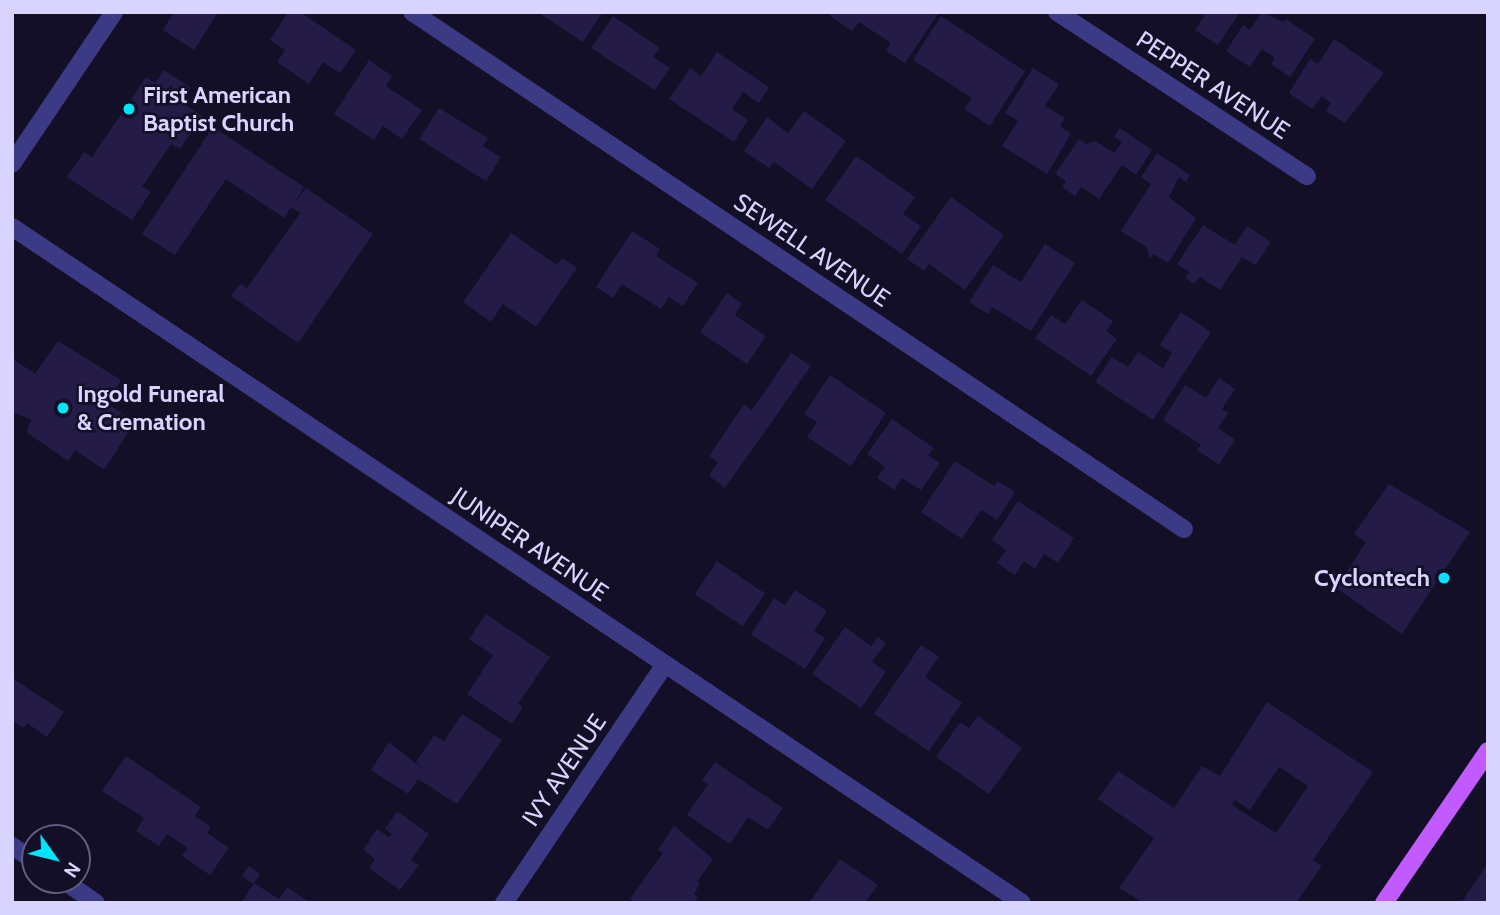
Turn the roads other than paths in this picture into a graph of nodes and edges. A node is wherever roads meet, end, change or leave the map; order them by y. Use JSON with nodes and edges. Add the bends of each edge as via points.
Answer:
{"nodes":[{"id":1,"x":114,"y":12,"type":"edge"},
{"id":2,"x":412,"y":12,"type":"edge"},
{"id":3,"x":1057,"y":12,"type":"edge"},
{"id":4,"x":12,"y":164,"type":"edge"},
{"id":5,"x":1307,"y":176,"type":"dead end"},
{"id":6,"x":12,"y":227,"type":"edge"},
{"id":7,"x":1184,"y":529,"type":"dead end"},
{"id":8,"x":665,"y":664,"type":"junction"},
{"id":9,"x":1488,"y":751,"type":"edge"},
{"id":10,"x":504,"y":903,"type":"edge"},
{"id":11,"x":1022,"y":903,"type":"edge"},
{"id":12,"x":1384,"y":903,"type":"edge"}],
"edges":[{"from":1,"to":4,"type":"street"},
{"from":2,"to":7,"type":"street","name":"SEWELL AVENUE"},
{"from":3,"to":5,"type":"street","name":"PEPPER AVENUE"},
{"from":6,"to":8,"type":"street","name":"JUNIPER AVENUE"},
{"from":8,"to":10,"type":"street","name":"IVY AVENUE"},
{"from":8,"to":11,"type":"street","name":"JUNIPER AVENUE"},
{"from":9,"to":12,"type":"main road"}]}
